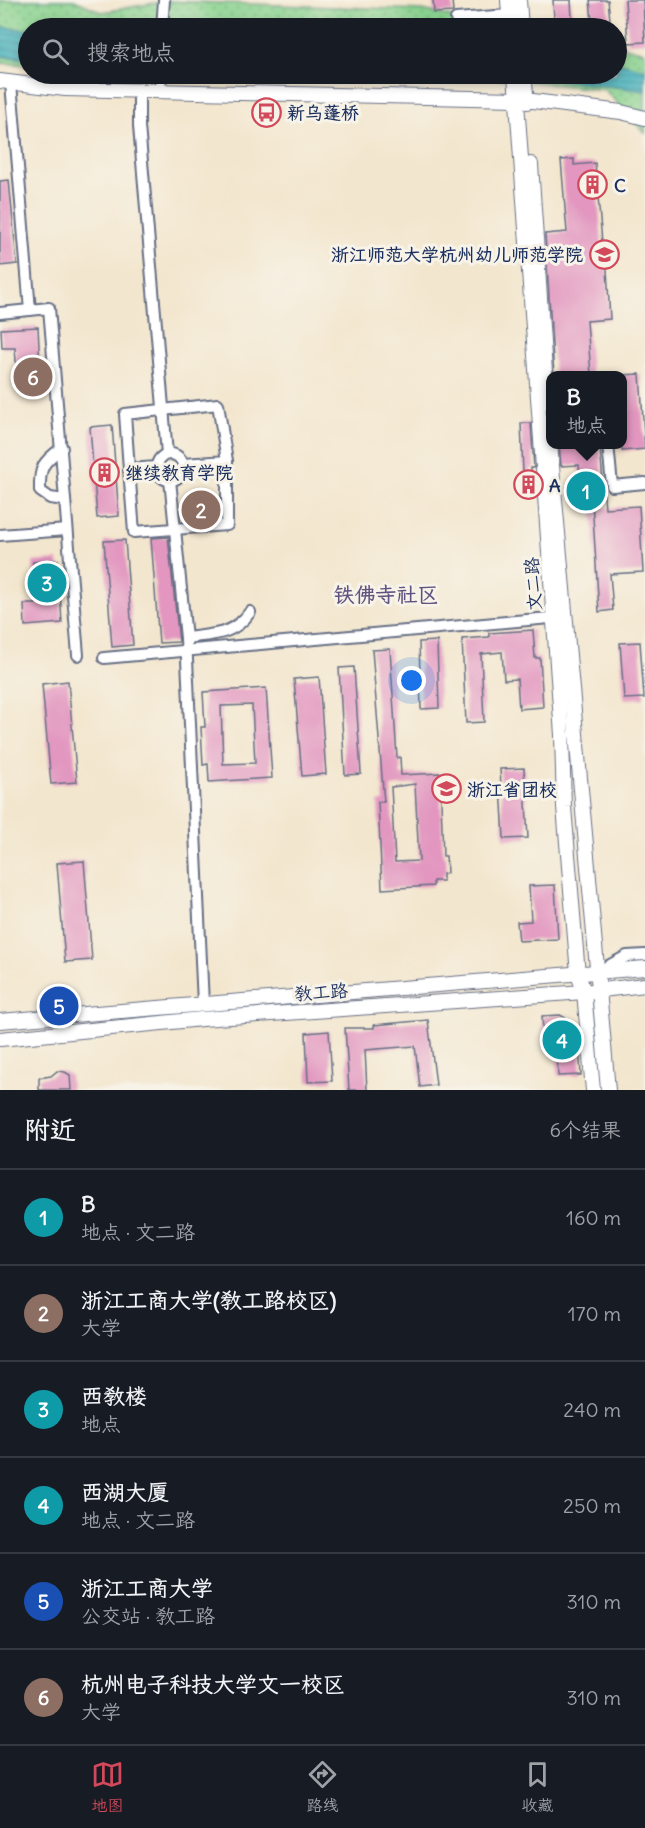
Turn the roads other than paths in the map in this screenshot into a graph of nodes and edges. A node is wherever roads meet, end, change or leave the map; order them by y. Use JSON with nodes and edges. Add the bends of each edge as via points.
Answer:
{"nodes":[{"id":1,"x":164,"y":0,"type":"edge"},
{"id":2,"x":508,"y":0,"type":"edge"},
{"id":3,"x":519,"y":0,"type":"edge"},
{"id":4,"x":163,"y":18,"type":"edge"},
{"id":5,"x":509,"y":18,"type":"edge"},
{"id":6,"x":520,"y":18,"type":"edge"},
{"id":7,"x":6,"y":82,"type":"edge"},
{"id":8,"x":26,"y":84,"type":"edge"},
{"id":9,"x":160,"y":84,"type":"edge"},
{"id":10,"x":521,"y":86,"type":"edge"},
{"id":11,"x":139,"y":90,"type":"junction"},
{"id":12,"x":160,"y":90,"type":"junction"},
{"id":13,"x":645,"y":118,"type":"edge"},
{"id":14,"x":30,"y":310,"type":"junction"},
{"id":15,"x":0,"y":313,"type":"edge"},
{"id":16,"x":546,"y":385,"type":"edge"},
{"id":17,"x":164,"y":410,"type":"junction"},
{"id":18,"x":546,"y":435,"type":"edge"},
{"id":19,"x":62,"y":448,"type":"junction"},
{"id":20,"x":547,"y":449,"type":"edge"},
{"id":21,"x":550,"y":449,"type":"edge"},
{"id":22,"x":608,"y":449,"type":"edge"},
{"id":23,"x":167,"y":454,"type":"junction"},
{"id":24,"x":228,"y":461,"type":"junction"},
{"id":25,"x":183,"y":464,"type":"junction"},
{"id":26,"x":158,"y":467,"type":"junction"},
{"id":27,"x":129,"y":469,"type":"junction"},
{"id":28,"x":170,"y":480,"type":"junction"},
{"id":29,"x":645,"y":483,"type":"edge"},
{"id":30,"x":65,"y":500,"type":"junction"},
{"id":31,"x":175,"y":529,"type":"junction"},
{"id":32,"x":67,"y":530,"type":"junction"},
{"id":33,"x":0,"y":535,"type":"edge"},
{"id":34,"x":250,"y":612,"type":"dead end"},
{"id":35,"x":559,"y":617,"type":"junction"},
{"id":36,"x":186,"y":638,"type":"junction"},
{"id":37,"x":187,"y":650,"type":"junction"},
{"id":38,"x":78,"y":655,"type":"dead end"},
{"id":39,"x":104,"y":658,"type":"dead end"},
{"id":40,"x":645,"y":955,"type":"edge"},
{"id":41,"x":645,"y":968,"type":"edge"},
{"id":42,"x":598,"y":971,"type":"junction"},
{"id":43,"x":578,"y":974,"type":"junction"},
{"id":44,"x":645,"y":985,"type":"edge"},
{"id":45,"x":599,"y":989,"type":"junction"},
{"id":46,"x":584,"y":992,"type":"junction"},
{"id":47,"x":203,"y":1004,"type":"junction"},
{"id":48,"x":0,"y":1021,"type":"edge"},
{"id":49,"x":0,"y":1039,"type":"edge"},
{"id":50,"x":593,"y":1090,"type":"edge"},
{"id":51,"x":608,"y":1090,"type":"edge"}],
"edges":[{"from":1,"to":4,"type":"street"},
{"from":2,"to":5,"type":"main road"},
{"from":3,"to":6,"type":"main road"},
{"from":7,"to":14,"type":"street"},
{"from":8,"to":11,"type":"main road"},
{"from":9,"to":12,"type":"street"},
{"from":10,"to":12,"type":"main road","via":[[275,95]]},
{"from":10,"to":13,"type":"main road"},
{"from":10,"to":16,"type":"main road","name":"文二路"},
{"from":10,"to":18,"type":"main road","name":"文二路"},
{"from":11,"to":12,"type":"main road"},
{"from":11,"to":17,"type":"street"},
{"from":14,"to":15,"type":"street"},
{"from":14,"to":19,"type":"street","via":[[49,308]]},
{"from":17,"to":23,"type":"street"},
{"from":17,"to":24,"type":"street","via":[[218,404]]},
{"from":17,"to":27,"type":"street","via":[[125,414]]},
{"from":19,"to":30,"type":"street"},
{"from":19,"to":30,"type":"street","via":[[46,459],[39,474],[40,491],[50,498]]},
{"from":20,"to":35,"type":"main road","name":"文二路"},
{"from":21,"to":35,"type":"main road","name":"文二路"},
{"from":22,"to":29,"type":"street","via":[[612,486]]},
{"from":23,"to":25,"type":"street","via":[[179,457]]},
{"from":23,"to":26,"type":"street","via":[[160,458]]},
{"from":24,"to":25,"type":"street"},
{"from":24,"to":31,"type":"street","via":[[227,525]]},
{"from":25,"to":28,"type":"street","via":[[180,475]]},
{"from":26,"to":27,"type":"street"},
{"from":26,"to":28,"type":"street","via":[[160,474]]},
{"from":27,"to":31,"type":"street","via":[[134,532]]},
{"from":28,"to":31,"type":"street"},
{"from":30,"to":32,"type":"street"},
{"from":31,"to":36,"type":"street"},
{"from":32,"to":33,"type":"street"},
{"from":32,"to":38,"type":"street"},
{"from":34,"to":36,"type":"street","via":[[228,632]]},
{"from":35,"to":37,"type":"street"},
{"from":35,"to":42,"type":"main road","name":"文二路"},
{"from":35,"to":43,"type":"main road","name":"文二路","via":[[564,807]]},
{"from":36,"to":37,"type":"street"},
{"from":37,"to":39,"type":"street"},
{"from":37,"to":47,"type":"street"},
{"from":40,"to":42,"type":"street","via":[[627,956]]},
{"from":41,"to":42,"type":"main road","name":"教工路"},
{"from":42,"to":43,"type":"main road","name":"教工路"},
{"from":42,"to":45,"type":"main road","name":"文二路"},
{"from":43,"to":46,"type":"main road","name":"文二路"},
{"from":43,"to":47,"type":"main road","name":"教工路"},
{"from":44,"to":45,"type":"main road","name":"教工路"},
{"from":45,"to":46,"type":"main road","name":"教工路"},
{"from":45,"to":51,"type":"main road","name":"文二路"},
{"from":46,"to":49,"type":"main road","name":"教工路","via":[[202,1019]]},
{"from":46,"to":50,"type":"main road","name":"文二路"},
{"from":47,"to":48,"type":"main road","name":"教工路"}]}
